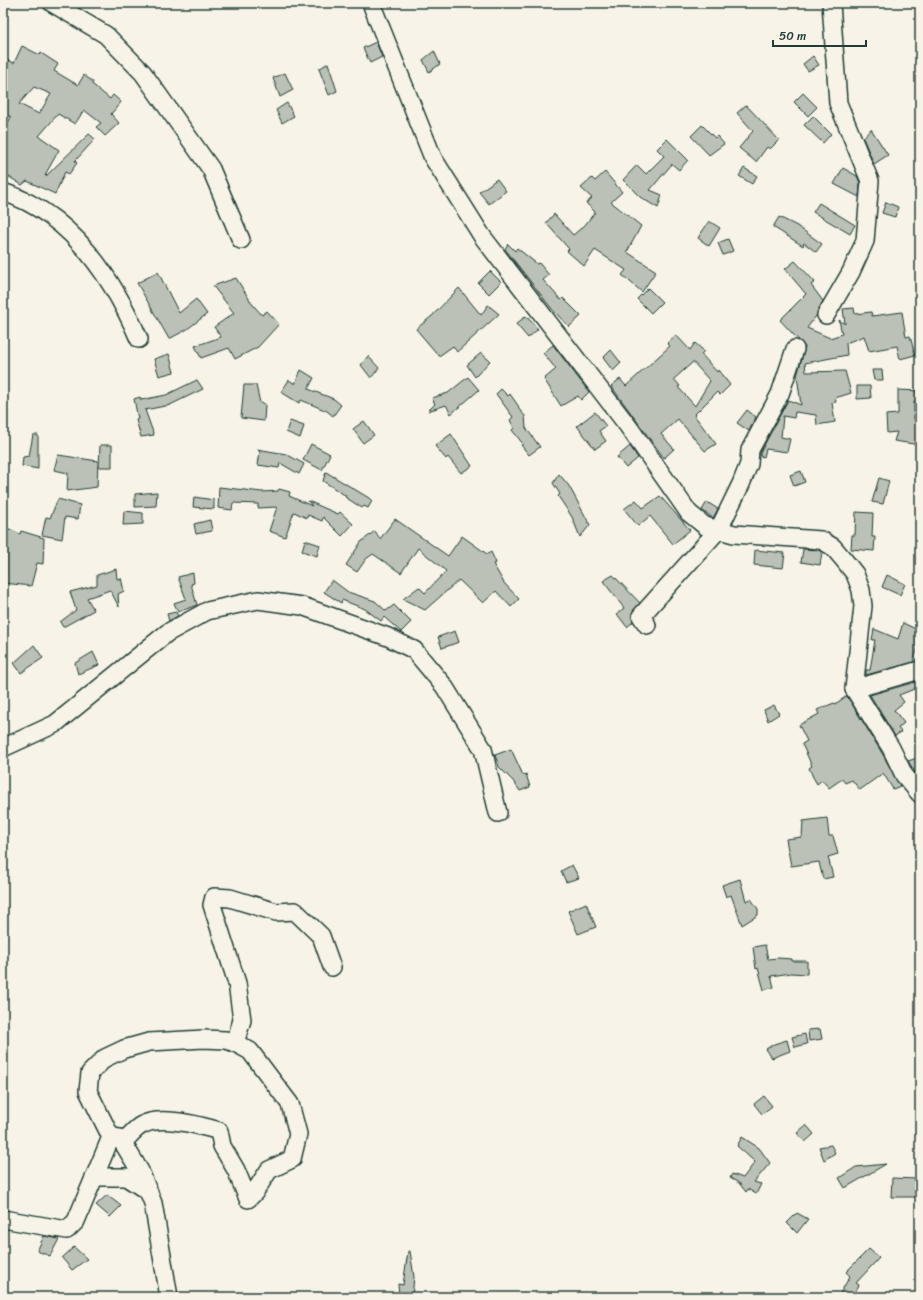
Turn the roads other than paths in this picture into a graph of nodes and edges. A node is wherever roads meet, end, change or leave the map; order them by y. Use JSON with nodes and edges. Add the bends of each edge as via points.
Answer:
{"nodes":[{"id":1,"x":52,"y":3,"type":"edge"},
{"id":2,"x":371,"y":3,"type":"edge"},
{"id":3,"x":831,"y":3,"type":"edge"},
{"id":4,"x":3,"y":192,"type":"edge"},
{"id":5,"x":241,"y":240,"type":"dead end"},
{"id":6,"x":826,"y":315,"type":"dead end"},
{"id":7,"x":139,"y":339,"type":"dead end"},
{"id":8,"x":795,"y":349,"type":"dead end"},
{"id":9,"x":719,"y":529,"type":"junction"},
{"id":10,"x":647,"y":625,"type":"dead end"},
{"id":11,"x":920,"y":670,"type":"edge"},
{"id":12,"x":854,"y":689,"type":"junction"},
{"id":13,"x":3,"y":748,"type":"edge"},
{"id":14,"x":920,"y":794,"type":"edge"},
{"id":15,"x":498,"y":813,"type":"dead end"},
{"id":16,"x":332,"y":967,"type":"dead end"},
{"id":17,"x":235,"y":1043,"type":"junction"},
{"id":18,"x":117,"y":1140,"type":"junction"},
{"id":19,"x":94,"y":1177,"type":"junction"},
{"id":20,"x":148,"y":1192,"type":"junction"},
{"id":21,"x":3,"y":1219,"type":"edge"},
{"id":22,"x":169,"y":1297,"type":"edge"}],
"edges":[{"from":1,"to":5,"type":"street","via":[[106,35],[143,73],[211,169]]},
{"from":2,"to":9,"type":"street","via":[[433,158],[482,236],[628,426],[689,513],[705,526]]},
{"from":3,"to":6,"type":"street","via":[[838,104],[870,181],[865,241]]},
{"from":4,"to":7,"type":"street","via":[[22,198],[52,217],[78,240],[125,306]]},
{"from":8,"to":9,"type":"street","via":[[780,394],[750,450],[741,484]]},
{"from":9,"to":10,"type":"street","via":[[641,616]]},
{"from":9,"to":12,"type":"street","via":[[734,534],[820,540],[833,547],[840,555],[855,574],[863,606]]},
{"from":11,"to":12,"type":"street"},
{"from":12,"to":14,"type":"street","via":[[891,748],[904,775]]},
{"from":13,"to":15,"type":"street","via":[[55,724],[167,633],[207,611],[258,600],[302,606],[388,637],[414,650],[444,686],[483,749]]},
{"from":16,"to":17,"type":"street","via":[[320,936],[295,911],[276,912],[230,898],[214,897],[212,905],[237,983],[242,1020]]},
{"from":17,"to":18,"type":"street","via":[[204,1039],[149,1042],[105,1058],[90,1073],[88,1091]]},
{"from":17,"to":18,"type":"street","via":[[250,1051],[290,1104],[298,1134],[292,1159],[269,1170],[248,1199],[222,1146],[219,1132],[197,1124],[166,1120],[142,1125]]},
{"from":18,"to":19,"type":"street"},
{"from":18,"to":20,"type":"street","via":[[140,1171]]},
{"from":19,"to":20,"type":"street","via":[[126,1177]]},
{"from":19,"to":21,"type":"street","via":[[76,1220],[67,1230]]},
{"from":20,"to":22,"type":"street","via":[[153,1203]]}]}
